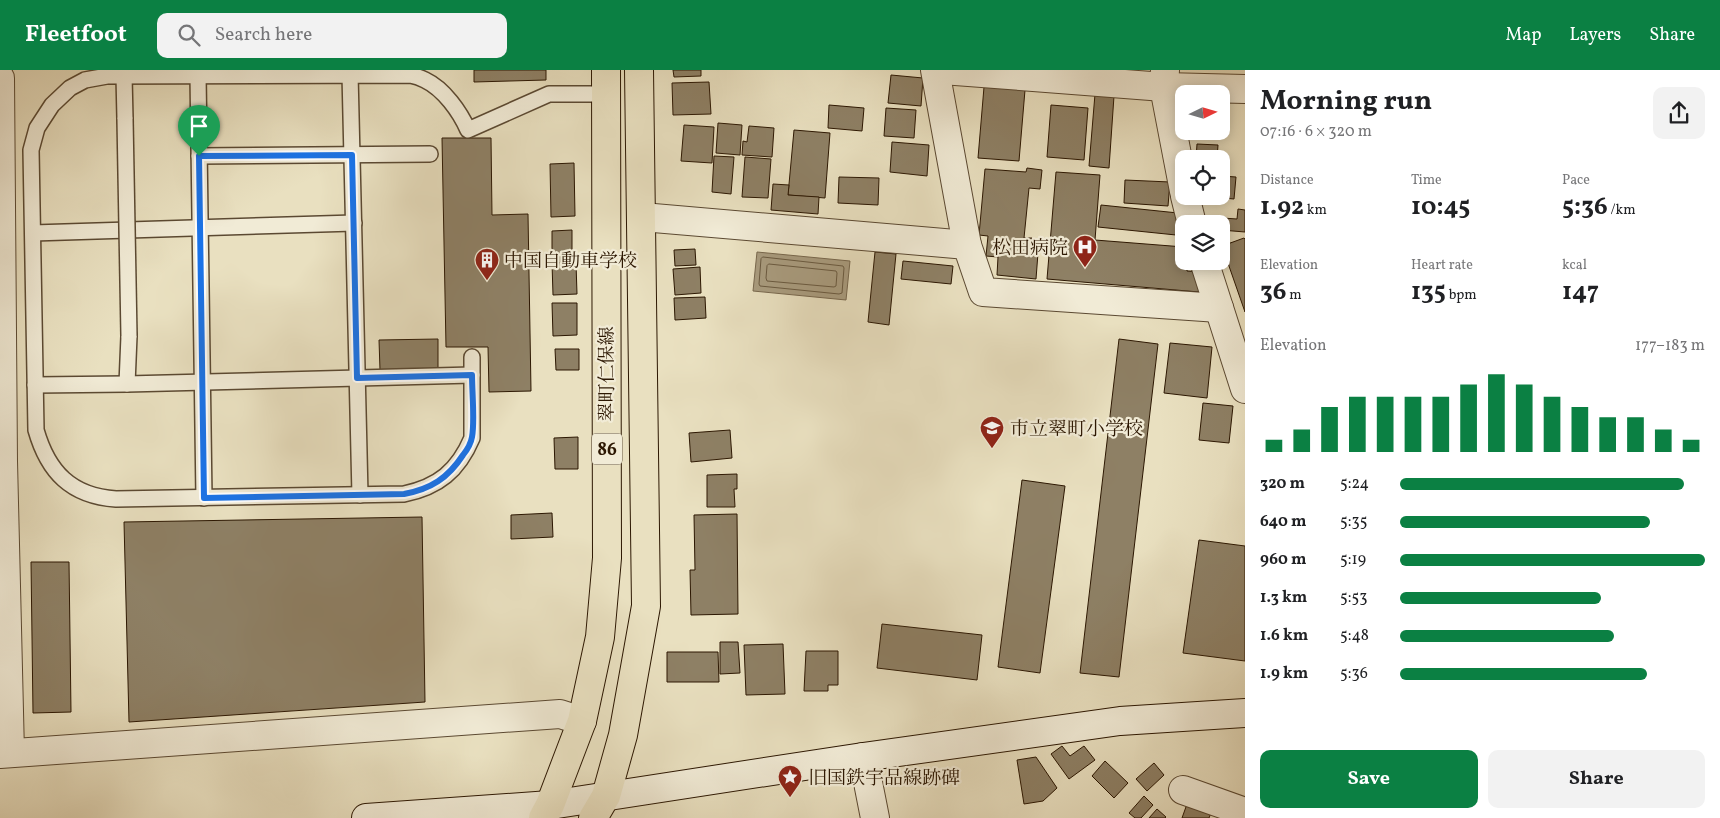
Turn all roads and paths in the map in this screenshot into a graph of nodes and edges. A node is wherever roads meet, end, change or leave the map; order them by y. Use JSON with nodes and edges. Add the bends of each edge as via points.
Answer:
{"nodes":[{"id":1,"x":639,"y":70,"type":"edge"},
{"id":2,"x":935,"y":70,"type":"edge"},
{"id":3,"x":942,"y":70,"type":"edge"},
{"id":4,"x":350,"y":74,"type":"junction"},
{"id":5,"x":198,"y":75,"type":"junction"},
{"id":6,"x":124,"y":76,"type":"junction"},
{"id":7,"x":0,"y":78,"type":"edge"},
{"id":8,"x":1164,"y":79,"type":"edge"},
{"id":9,"x":606,"y":82,"type":"edge"},
{"id":10,"x":1245,"y":88,"type":"edge"},
{"id":11,"x":1177,"y":150,"type":"edge"},
{"id":12,"x":430,"y":154,"type":"dead end"},
{"id":13,"x":352,"y":155,"type":"junction"},
{"id":14,"x":199,"y":156,"type":"junction"},
{"id":15,"x":642,"y":216,"type":"junction"},
{"id":16,"x":354,"y":223,"type":"junction"},
{"id":17,"x":200,"y":228,"type":"junction"},
{"id":18,"x":33,"y":233,"type":"junction"},
{"id":19,"x":967,"y":245,"type":"junction"},
{"id":20,"x":1207,"y":270,"type":"edge"},
{"id":21,"x":1219,"y":308,"type":"junction"},
{"id":22,"x":472,"y":357,"type":"dead end"},
{"id":23,"x":472,"y":375,"type":"junction"},
{"id":24,"x":357,"y":378,"type":"junction"},
{"id":25,"x":202,"y":382,"type":"junction"},
{"id":26,"x":127,"y":384,"type":"junction"},
{"id":27,"x":35,"y":385,"type":"junction"},
{"id":28,"x":1245,"y":389,"type":"edge"},
{"id":29,"x":2,"y":461,"type":"edge"},
{"id":30,"x":360,"y":495,"type":"junction"},
{"id":31,"x":204,"y":498,"type":"junction"},
{"id":32,"x":1245,"y":713,"type":"edge"},
{"id":33,"x":582,"y":721,"type":"junction"},
{"id":34,"x":5,"y":754,"type":"edge"},
{"id":35,"x":863,"y":757,"type":"junction"},
{"id":36,"x":1183,"y":790,"type":"dead end"},
{"id":37,"x":599,"y":807,"type":"edge"},
{"id":38,"x":547,"y":812,"type":"edge"},
{"id":39,"x":1245,"y":812,"type":"edge"},
{"id":40,"x":444,"y":816,"type":"edge"},
{"id":41,"x":366,"y":818,"type":"edge"},
{"id":42,"x":875,"y":818,"type":"edge"}],
"edges":[{"from":1,"to":15,"type":"main road","name":"翠町仁保線","number":"86"},
{"from":2,"to":19,"type":"street"},
{"from":3,"to":8,"type":"street"},
{"from":4,"to":5,"type":"lane"},
{"from":4,"to":9,"type":"lane","via":[[410,75],[426,80],[442,92],[468,130],[549,94]]},
{"from":4,"to":13,"type":"lane"},
{"from":5,"to":6,"type":"lane"},
{"from":5,"to":14,"type":"lane"},
{"from":6,"to":18,"type":"lane","via":[[85,80],[70,88],[52,105],[37,128],[31,150]]},
{"from":6,"to":26,"type":"lane","bridge":true},
{"from":7,"to":29,"type":"street"},
{"from":8,"to":10,"type":"street"},
{"from":8,"to":11,"type":"street"},
{"from":9,"to":33,"type":"main road","name":"翠町仁保線","number":"86","via":[[607,558],[600,637]]},
{"from":12,"to":13,"type":"lane"},
{"from":13,"to":14,"type":"lane"},
{"from":13,"to":16,"type":"lane"},
{"from":14,"to":17,"type":"lane"},
{"from":15,"to":19,"type":"street"},
{"from":15,"to":37,"type":"main road","name":"翠町仁保線","number":"86","via":[[646,606],[623,735]]},
{"from":16,"to":17,"type":"lane"},
{"from":16,"to":24,"type":"lane"},
{"from":17,"to":18,"type":"lane"},
{"from":17,"to":25,"type":"lane"},
{"from":18,"to":27,"type":"lane"},
{"from":19,"to":21,"type":"street","via":[[983,292]]},
{"from":20,"to":21,"type":"street"},
{"from":21,"to":28,"type":"street"},
{"from":22,"to":23,"type":"lane"},
{"from":23,"to":24,"type":"lane"},
{"from":23,"to":30,"type":"lane","via":[[472,438],[456,467],[438,482],[421,490],[404,494]]},
{"from":24,"to":25,"type":"lane"},
{"from":24,"to":30,"type":"lane"},
{"from":25,"to":26,"type":"lane"},
{"from":25,"to":31,"type":"lane"},
{"from":26,"to":27,"type":"lane"},
{"from":27,"to":31,"type":"lane","via":[[36,430],[42,450],[58,474],[71,486],[99,498]]},
{"from":29,"to":34,"type":"street"},
{"from":30,"to":31,"type":"lane"},
{"from":32,"to":35,"type":"street","via":[[1120,722]]},
{"from":33,"to":34,"type":"street","via":[[560,714]]},
{"from":33,"to":38,"type":"main road","name":"翠町仁保線","number":"86"},
{"from":35,"to":37,"type":"street"},
{"from":35,"to":42,"type":"street"},
{"from":36,"to":39,"type":"street"},
{"from":37,"to":38,"type":"street"},
{"from":38,"to":40,"type":"street"},
{"from":40,"to":41,"type":"street"}]}
